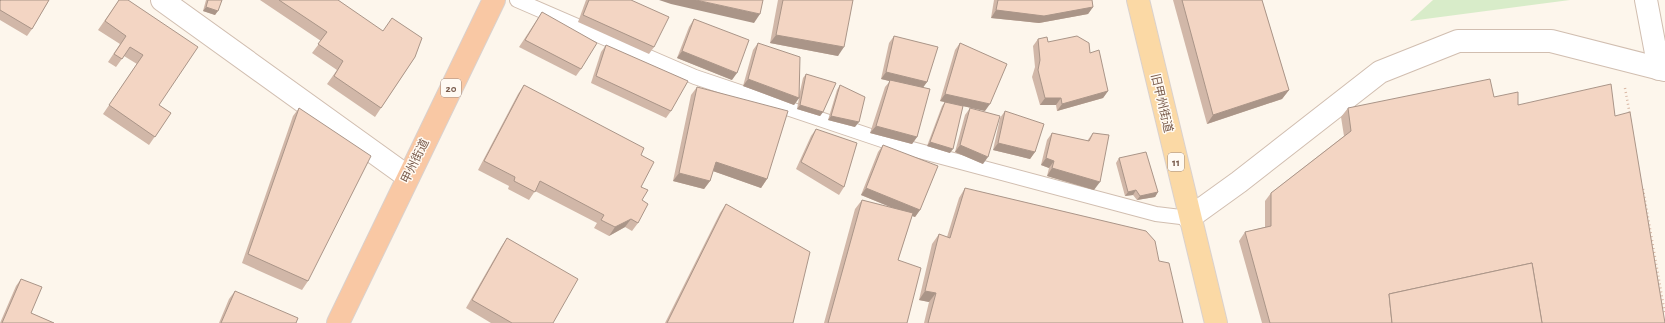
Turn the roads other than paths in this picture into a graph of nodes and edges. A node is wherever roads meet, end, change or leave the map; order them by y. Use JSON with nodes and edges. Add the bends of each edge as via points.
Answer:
{"nodes":[{"id":1,"x":162,"y":0,"type":"edge"},
{"id":2,"x":494,"y":0,"type":"edge"},
{"id":3,"x":517,"y":0,"type":"edge"},
{"id":4,"x":1138,"y":0,"type":"edge"},
{"id":5,"x":1646,"y":0,"type":"edge"},
{"id":6,"x":1662,"y":70,"type":"edge"},
{"id":7,"x":408,"y":177,"type":"junction"},
{"id":8,"x":1190,"y":218,"type":"junction"},
{"id":9,"x":338,"y":323,"type":"edge"},
{"id":10,"x":1216,"y":323,"type":"edge"}],
"edges":[{"from":1,"to":7,"type":"street"},
{"from":2,"to":7,"type":"highway","name":"甲州街道","number":"20"},
{"from":3,"to":8,"type":"lane","via":[[695,76],[897,145],[1156,214]]},
{"from":4,"to":8,"type":"main road","name":"旧甲州街道","number":"11"},
{"from":5,"to":6,"type":"street"},
{"from":6,"to":8,"type":"street","via":[[1551,41],[1458,42],[1380,72]]},
{"from":7,"to":9,"type":"highway","name":"甲州街道","number":"20"},
{"from":8,"to":10,"type":"main road","name":"旧甲州街道","number":"11"}]}
